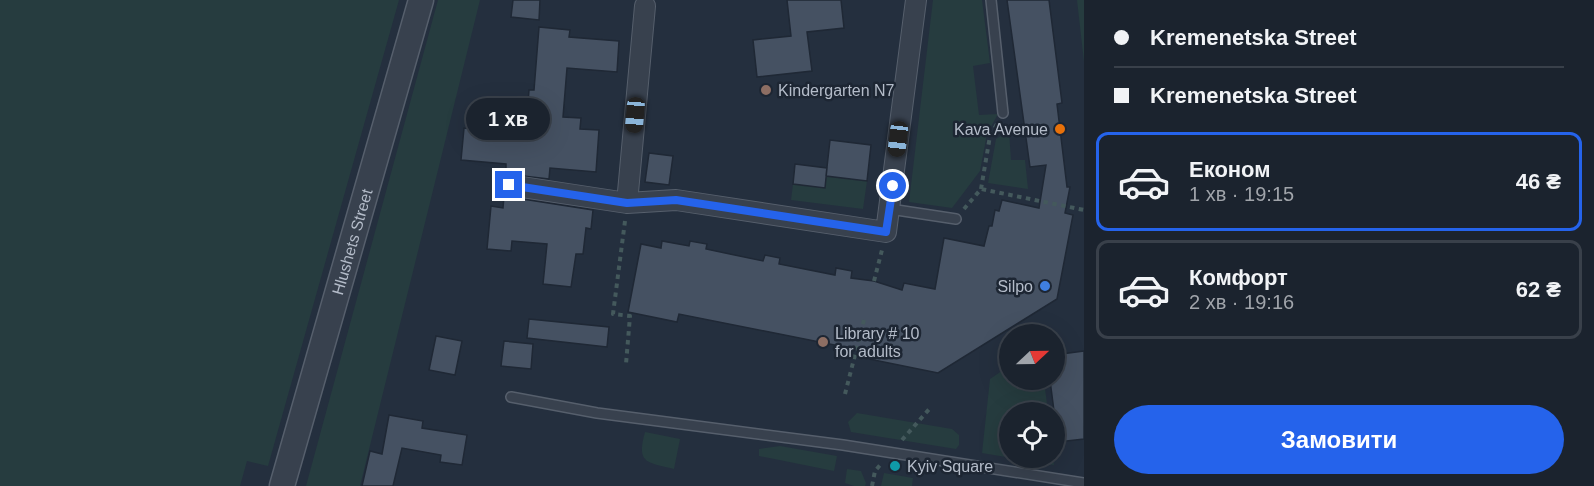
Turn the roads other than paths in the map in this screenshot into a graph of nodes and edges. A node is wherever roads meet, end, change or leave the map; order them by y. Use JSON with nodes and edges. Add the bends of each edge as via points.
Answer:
{"nodes":[{"id":1,"x":421,"y":0,"type":"edge"},
{"id":2,"x":915,"y":0,"type":"edge"},
{"id":3,"x":991,"y":0,"type":"edge"},
{"id":4,"x":645,"y":6,"type":"dead end"},
{"id":5,"x":1003,"y":113,"type":"road end"},
{"id":6,"x":509,"y":185,"type":"dead end"},
{"id":7,"x":627,"y":203,"type":"junction"},
{"id":8,"x":890,"y":209,"type":"junction"},
{"id":9,"x":956,"y":219,"type":"road end"},
{"id":10,"x":511,"y":397,"type":"dead end"},
{"id":11,"x":1084,"y":483,"type":"edge"},
{"id":12,"x":282,"y":486,"type":"edge"}],
"edges":[{"from":1,"to":12,"type":"street","name":"Hlushets Street"},
{"from":2,"to":8,"type":"street"},
{"from":3,"to":5,"type":"lane"},
{"from":4,"to":7,"type":"street"},
{"from":6,"to":7,"type":"street"},
{"from":7,"to":8,"type":"street","via":[[676,200],[886,232]]},
{"from":8,"to":9,"type":"lane"},
{"from":10,"to":11,"type":"lane"}]}
